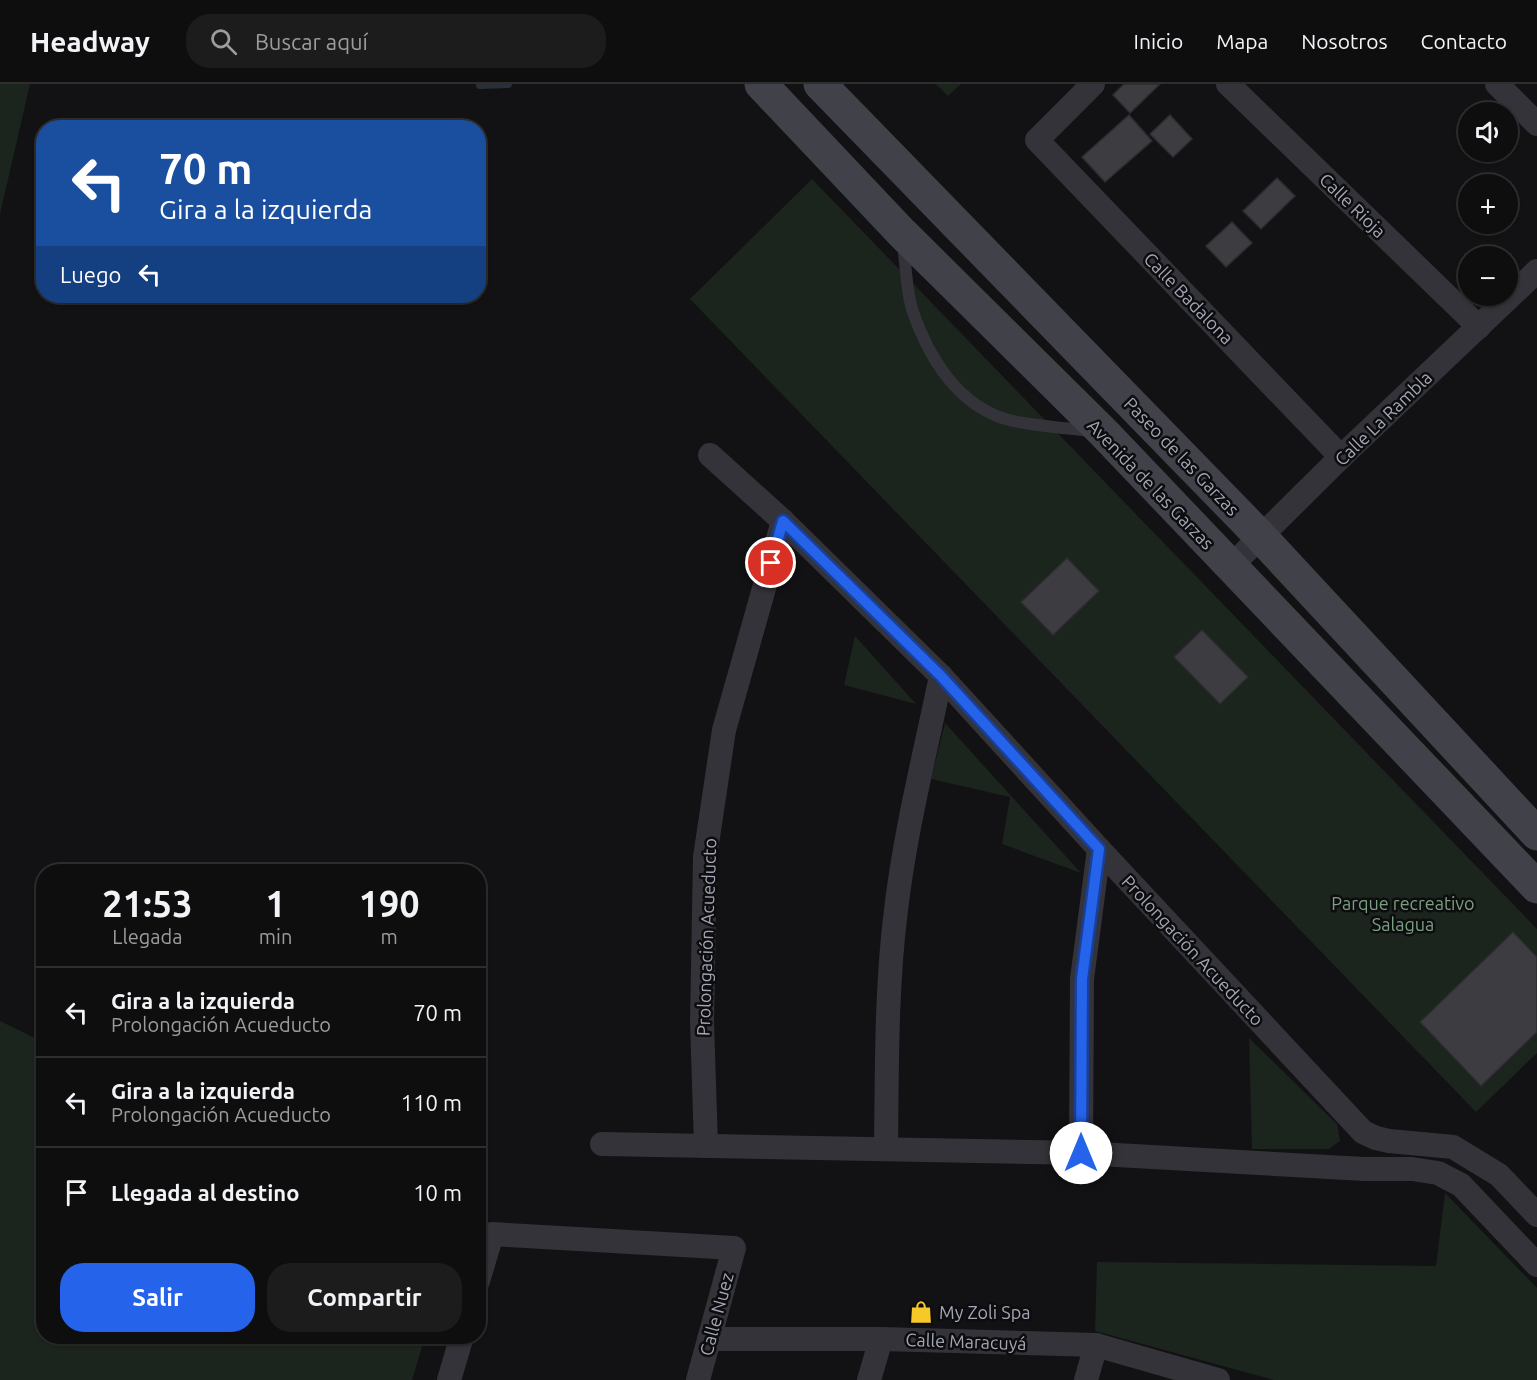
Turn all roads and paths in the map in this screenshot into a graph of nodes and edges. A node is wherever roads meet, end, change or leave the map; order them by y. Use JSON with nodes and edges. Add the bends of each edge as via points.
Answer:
{"nodes":[{"id":1,"x":761,"y":84,"type":"edge"},
{"id":2,"x":820,"y":84,"type":"edge"},
{"id":3,"x":1094,"y":84,"type":"edge"},
{"id":4,"x":1228,"y":84,"type":"edge"},
{"id":5,"x":1497,"y":84,"type":"edge"},
{"id":6,"x":1537,"y":124,"type":"edge"},
{"id":7,"x":901,"y":232,"type":"junction"},
{"id":8,"x":1537,"y":271,"type":"edge"},
{"id":9,"x":1479,"y":327,"type":"junction"},
{"id":10,"x":1104,"y":433,"type":"junction"},
{"id":11,"x":710,"y":455,"type":"dead end"},
{"id":12,"x":1341,"y":457,"type":"junction"},
{"id":13,"x":783,"y":521,"type":"junction"},
{"id":14,"x":1261,"y":537,"type":"junction"},
{"id":15,"x":1230,"y":567,"type":"junction"},
{"id":16,"x":941,"y":676,"type":"junction"},
{"id":17,"x":1537,"y":834,"type":"edge"},
{"id":18,"x":1099,"y":849,"type":"junction"},
{"id":19,"x":1537,"y":888,"type":"edge"},
{"id":20,"x":602,"y":1144,"type":"dead end"},
{"id":21,"x":1418,"y":1144,"type":"junction"},
{"id":22,"x":706,"y":1146,"type":"junction"},
{"id":23,"x":886,"y":1148,"type":"junction"},
{"id":24,"x":1081,"y":1153,"type":"junction"},
{"id":25,"x":1412,"y":1169,"type":"junction"},
{"id":26,"x":1537,"y":1216,"type":"edge"},
{"id":27,"x":1513,"y":1240,"type":"junction"},
{"id":28,"x":486,"y":1254,"type":"edge"},
{"id":29,"x":1537,"y":1265,"type":"edge"},
{"id":30,"x":709,"y":1338,"type":"junction"},
{"id":31,"x":881,"y":1339,"type":"junction"},
{"id":32,"x":460,"y":1344,"type":"edge"},
{"id":33,"x":1096,"y":1345,"type":"junction"},
{"id":34,"x":450,"y":1380,"type":"edge"},
{"id":35,"x":698,"y":1380,"type":"edge"},
{"id":36,"x":869,"y":1380,"type":"edge"},
{"id":37,"x":1086,"y":1380,"type":"edge"},
{"id":38,"x":1218,"y":1380,"type":"edge"}],
"edges":[{"from":1,"to":7,"type":"main road","name":"Avenida de las Garzas"},
{"from":2,"to":14,"type":"main road","name":"Paseo de las Garzas"},
{"from":3,"to":12,"type":"street","name":"Calle Badalona","via":[[1037,140]]},
{"from":4,"to":9,"type":"street","name":"Calle Rioja"},
{"from":5,"to":6,"type":"street"},
{"from":7,"to":10,"type":"main road","name":"Avenida de las Garzas"},
{"from":7,"to":10,"type":"lane","via":[[912,307],[932,355],[956,389],[987,410],[1011,420]]},
{"from":8,"to":9,"type":"street","name":"Calle La Rambla"},
{"from":9,"to":12,"type":"street","name":"Calle La Rambla"},
{"from":10,"to":15,"type":"main road","name":"Avenida de las Garzas"},
{"from":11,"to":13,"type":"street","name":"Prolongación Acueducto"},
{"from":12,"to":14,"type":"street","name":"Calle La Rambla"},
{"from":13,"to":16,"type":"street","name":"Prolongación Acueducto"},
{"from":13,"to":22,"type":"street","name":"Prolongación Acueducto","via":[[724,730],[705,857],[702,1022]]},
{"from":14,"to":15,"type":"street","name":"Calle La Rambla"},
{"from":14,"to":17,"type":"main road","name":"Paseo de las Garzas"},
{"from":15,"to":19,"type":"main road","name":"Avenida de las Garzas"},
{"from":16,"to":18,"type":"street","name":"Prolongación Acueducto"},
{"from":16,"to":23,"type":"street","via":[[896,909],[888,993]]},
{"from":18,"to":21,"type":"street","name":"Prolongación Acueducto","via":[[1363,1132],[1376,1138]]},
{"from":18,"to":24,"type":"street","via":[[1082,979]]},
{"from":20,"to":22,"type":"street"},
{"from":21,"to":25,"type":"street"},
{"from":21,"to":26,"type":"street","name":"Prolongación Acueducto","via":[[1453,1147],[1462,1152],[1499,1175]]},
{"from":22,"to":23,"type":"street"},
{"from":23,"to":24,"type":"street"},
{"from":24,"to":25,"type":"street"},
{"from":25,"to":27,"type":"street","via":[[1438,1173],[1461,1185]]},
{"from":26,"to":27,"type":"street"},
{"from":27,"to":29,"type":"street"},
{"from":28,"to":30,"type":"street","name":"Calle Nuez","via":[[492,1234],[734,1248]]},
{"from":30,"to":31,"type":"street","name":"Calle Maracuyá"},
{"from":30,"to":35,"type":"street","name":"Calle Nuez"},
{"from":31,"to":33,"type":"street","name":"Calle Maracuyá"},
{"from":31,"to":36,"type":"street"},
{"from":32,"to":34,"type":"street"},
{"from":33,"to":37,"type":"street"},
{"from":33,"to":38,"type":"street","name":"Calle Maracuyá"}]}
